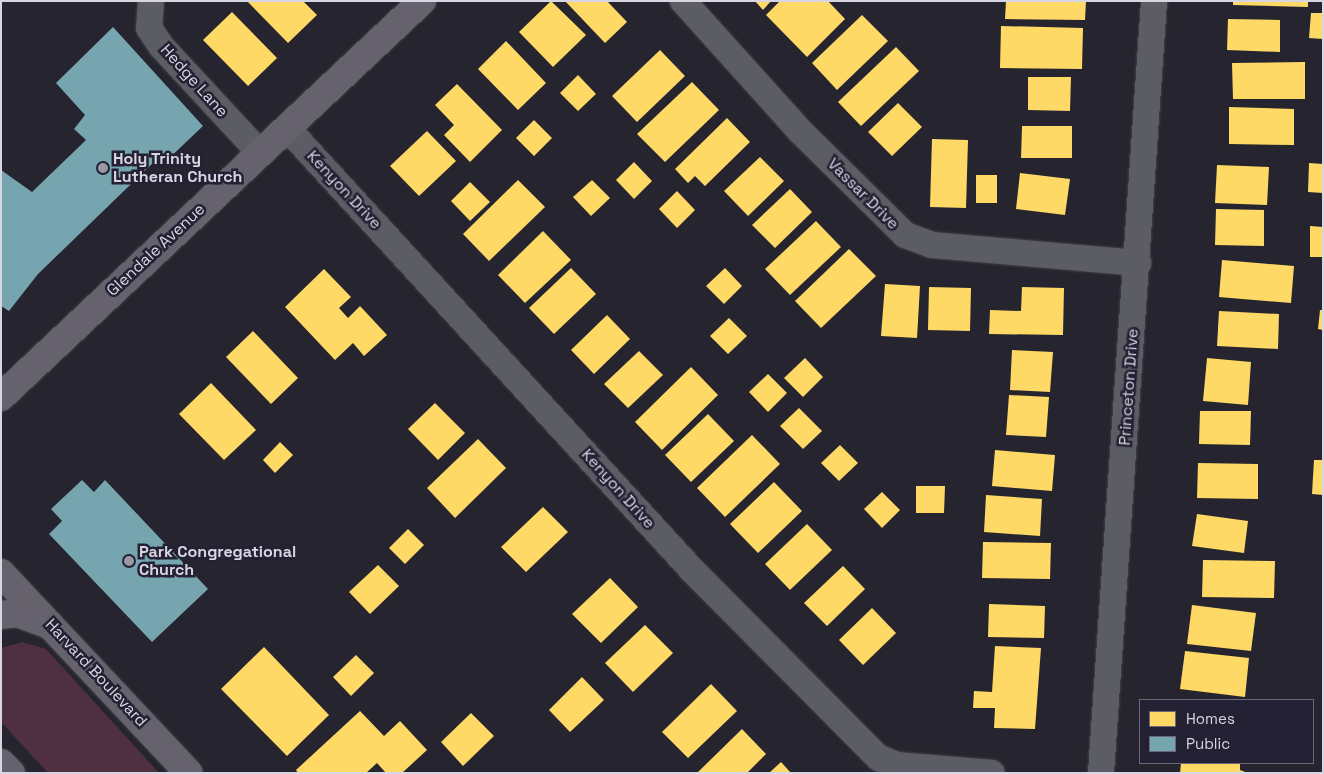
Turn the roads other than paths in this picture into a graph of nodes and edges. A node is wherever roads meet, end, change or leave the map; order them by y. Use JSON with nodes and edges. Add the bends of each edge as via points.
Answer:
{"nodes":[{"id":1,"x":151,"y":1,"type":"edge"},
{"id":2,"x":422,"y":1,"type":"edge"},
{"id":3,"x":683,"y":1,"type":"edge"},
{"id":4,"x":1154,"y":1,"type":"edge"},
{"id":5,"x":286,"y":128,"type":"junction"},
{"id":6,"x":259,"y":152,"type":"junction"},
{"id":7,"x":1138,"y":263,"type":"junction"},
{"id":8,"x":1,"y":397,"type":"edge"},
{"id":9,"x":1,"y":573,"type":"edge"},
{"id":10,"x":1,"y":615,"type":"edge"},
{"id":11,"x":51,"y":625,"type":"junction"},
{"id":12,"x":1,"y":763,"type":"edge"},
{"id":13,"x":10,"y":773,"type":"edge"},
{"id":14,"x":189,"y":773,"type":"edge"},
{"id":15,"x":992,"y":773,"type":"edge"},
{"id":16,"x":1101,"y":773,"type":"edge"}],
"edges":[{"from":1,"to":6,"type":"street","name":"Hedge Lane","via":[[149,28],[161,46]]},
{"from":2,"to":5,"type":"street","name":"Glendale Avenue"},
{"from":3,"to":7,"type":"street","name":"Vassar Drive","via":[[800,130],[905,235],[932,245]]},
{"from":4,"to":7,"type":"street","name":"Princeton Drive"},
{"from":5,"to":6,"type":"street","name":"Glendale Avenue"},
{"from":5,"to":15,"type":"street","name":"Kenyon Drive","via":[[692,570],[880,758],[898,765]]},
{"from":6,"to":8,"type":"street","name":"Glendale Avenue"},
{"from":7,"to":16,"type":"street","name":"Princeton Drive"},
{"from":9,"to":11,"type":"street","name":"Harvard Boulevard"},
{"from":10,"to":11,"type":"street","via":[[17,614]]},
{"from":11,"to":14,"type":"street","name":"Harvard Boulevard"},
{"from":12,"to":13,"type":"street"}]}
